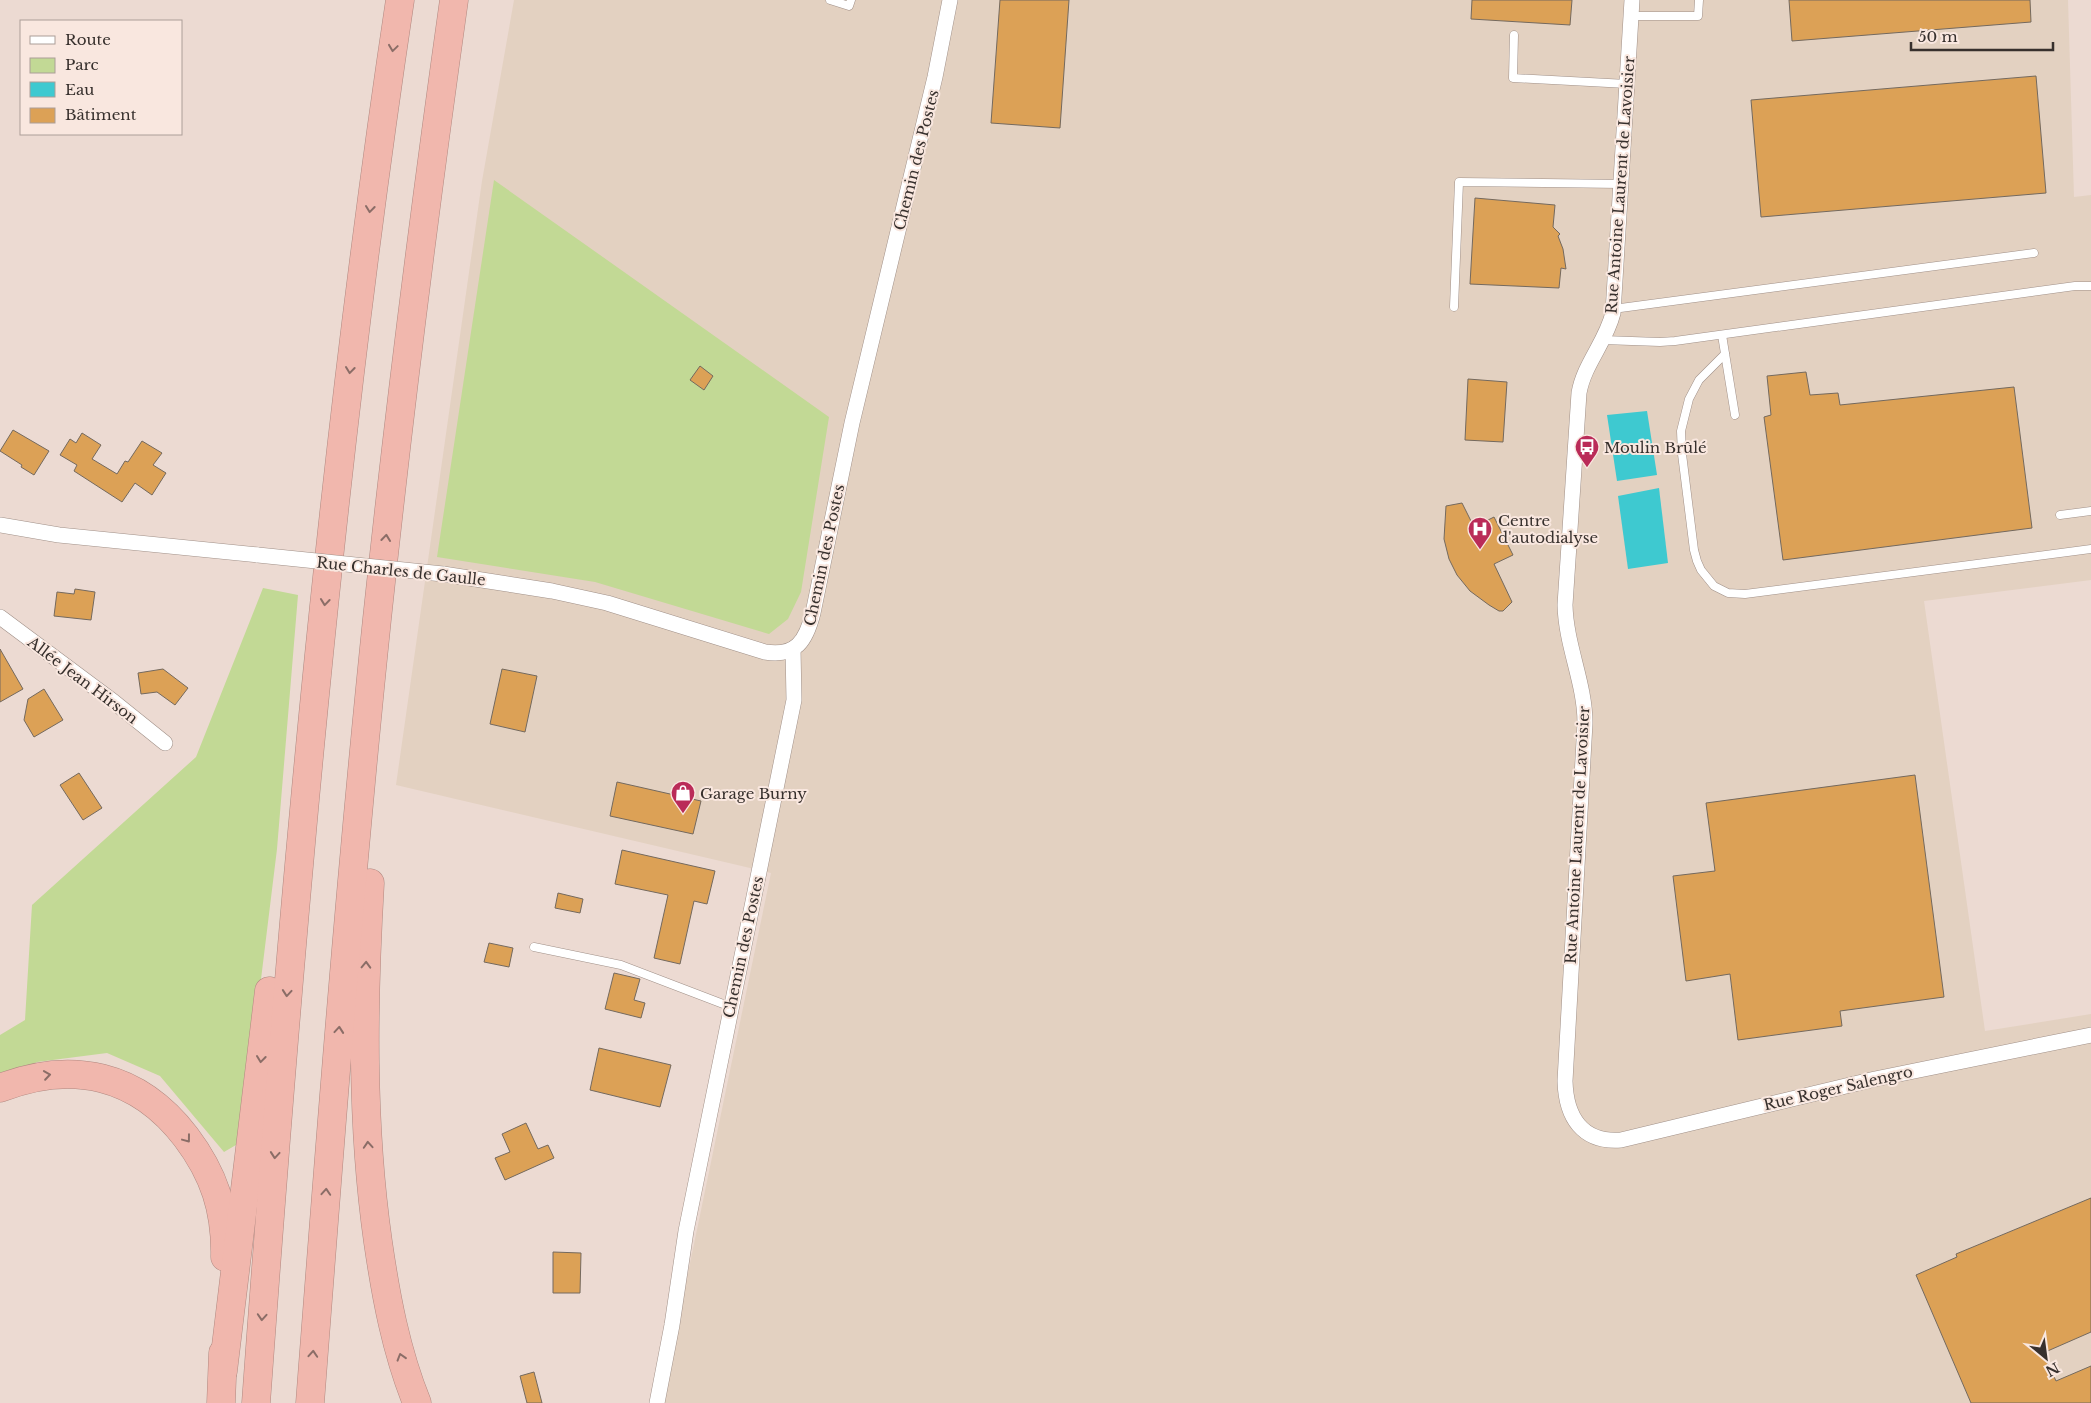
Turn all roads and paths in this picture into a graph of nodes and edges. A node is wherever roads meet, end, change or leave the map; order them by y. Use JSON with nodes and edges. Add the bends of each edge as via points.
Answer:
{"nodes":[{"id":1,"x":400,"y":0,"type":"edge"},
{"id":2,"x":454,"y":0,"type":"edge"},
{"id":3,"x":830,"y":0,"type":"edge"},
{"id":4,"x":851,"y":0,"type":"edge"},
{"id":5,"x":950,"y":0,"type":"edge"},
{"id":6,"x":1632,"y":0,"type":"edge"},
{"id":7,"x":1699,"y":0,"type":"edge"},
{"id":8,"x":1631,"y":16,"type":"junction"},
{"id":9,"x":1514,"y":35,"type":"dead end"},
{"id":10,"x":1627,"y":84,"type":"junction"},
{"id":11,"x":1621,"y":184,"type":"junction"},
{"id":12,"x":2034,"y":253,"type":"dead end"},
{"id":13,"x":2091,"y":286,"type":"edge"},
{"id":14,"x":1454,"y":307,"type":"dead end"},
{"id":15,"x":1613,"y":309,"type":"junction"},
{"id":16,"x":1722,"y":335,"type":"junction"},
{"id":17,"x":1603,"y":340,"type":"junction"},
{"id":18,"x":1726,"y":354,"type":"junction"},
{"id":19,"x":1735,"y":415,"type":"dead end"},
{"id":20,"x":2091,"y":511,"type":"edge"},
{"id":21,"x":2060,"y":515,"type":"dead end"},
{"id":22,"x":0,"y":525,"type":"edge"},
{"id":23,"x":2091,"y":550,"type":"edge"},
{"id":24,"x":0,"y":617,"type":"edge"},
{"id":25,"x":377,"y":620,"type":"junction"},
{"id":26,"x":793,"y":649,"type":"junction"},
{"id":27,"x":165,"y":744,"type":"dead end"},
{"id":28,"x":304,"y":805,"type":"junction"},
{"id":29,"x":534,"y":947,"type":"dead end"},
{"id":30,"x":731,"y":1006,"type":"junction"},
{"id":31,"x":2091,"y":1035,"type":"edge"},
{"id":32,"x":0,"y":1088,"type":"edge"},
{"id":33,"x":1587,"y":1134,"type":"joint"},
{"id":34,"x":223,"y":1372,"type":"junction"},
{"id":35,"x":221,"y":1403,"type":"edge"},
{"id":36,"x":256,"y":1403,"type":"edge"},
{"id":37,"x":310,"y":1403,"type":"edge"},
{"id":38,"x":417,"y":1403,"type":"edge"},
{"id":39,"x":657,"y":1403,"type":"edge"}],
"edges":[{"from":1,"to":28,"type":"highway","one_way":true,"via":[[352,353]]},
{"from":25,"to":2,"type":"highway","one_way":true,"via":[[414,290]]},
{"from":3,"to":4,"type":"lane","via":[[849,6]]},
{"from":5,"to":26,"type":"street","name":"Chemin des Postes","via":[[936,77],[854,414],[813,614],[803,640]]},
{"from":6,"to":8,"type":"street","name":"Rue Antoine Laurent de Lavoisier"},
{"from":7,"to":8,"type":"lane","via":[[1698,16]]},
{"from":8,"to":10,"type":"street","name":"Rue Antoine Laurent de Lavoisier"},
{"from":9,"to":10,"type":"lane","via":[[1513,78]]},
{"from":10,"to":11,"type":"street","name":"Rue Antoine Laurent de Lavoisier"},
{"from":11,"to":14,"type":"lane","via":[[1459,182]]},
{"from":11,"to":15,"type":"street","name":"Rue Antoine Laurent de Lavoisier"},
{"from":12,"to":15,"type":"lane"},
{"from":13,"to":16,"type":"lane"},
{"from":15,"to":17,"type":"street","name":"Rue Antoine Laurent de Lavoisier"},
{"from":16,"to":17,"type":"lane","via":[[1660,342]]},
{"from":16,"to":18,"type":"lane"},
{"from":17,"to":33,"type":"street","name":"Rue Antoine Laurent de Lavoisier","via":[[1585,371],[1579,393],[1565,605],[1568,639],[1584,699],[1585,723],[1565,1090],[1572,1114]]},
{"from":18,"to":19,"type":"lane"},
{"from":18,"to":23,"type":"lane","via":[[1694,388],[1685,407],[1680,431],[1694,550],[1701,570],[1722,590],[1746,594]]},
{"from":20,"to":21,"type":"lane"},
{"from":22,"to":26,"type":"street","name":"Rue Charles de Gaulle","bridge":true,"via":[[59,535],[442,574],[552,591],[607,603],[760,651],[779,653]]},
{"from":24,"to":27,"type":"street","name":"Allée Jean Hirson"},
{"from":37,"to":25,"type":"highway","one_way":true,"via":[[338,1040]]},
{"from":38,"to":25,"type":"highway","one_way":true,"via":[[396,1342],[387,1301],[366,1128],[365,992],[381,733]]},
{"from":26,"to":30,"type":"street","name":"Chemin des Postes","via":[[794,700]]},
{"from":28,"to":34,"type":"highway","one_way":true,"via":[[282,885]]},
{"from":28,"to":36,"type":"highway","one_way":true},
{"from":29,"to":30,"type":"lane","via":[[622,964]]},
{"from":30,"to":39,"type":"street","name":"Chemin des Postes","via":[[684,1239]]},
{"from":31,"to":33,"type":"street","name":"Rue Roger Salengro","via":[[1875,1079],[1642,1136],[1610,1141]]},
{"from":32,"to":34,"type":"highway","one_way":true,"via":[[55,1074],[102,1078],[143,1095],[181,1131],[206,1166],[221,1214],[225,1247]]},
{"from":34,"to":35,"type":"highway"}]}
